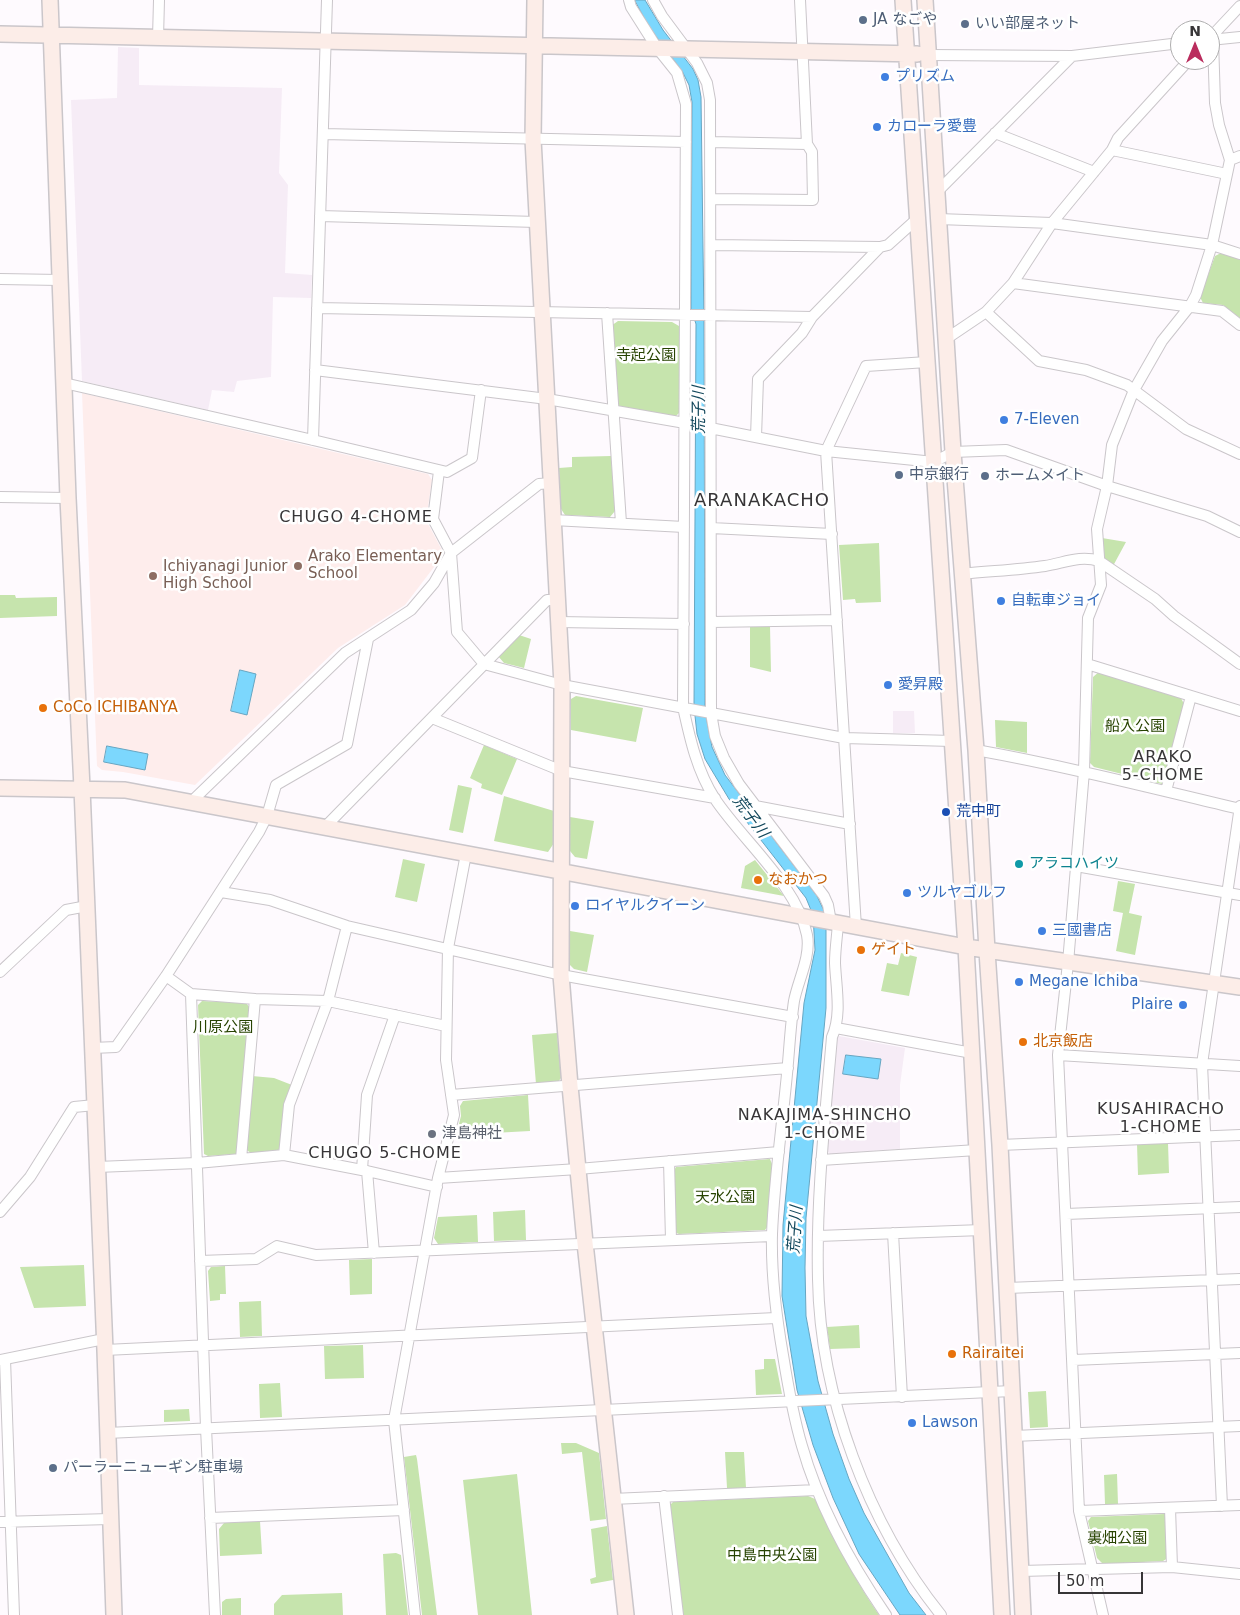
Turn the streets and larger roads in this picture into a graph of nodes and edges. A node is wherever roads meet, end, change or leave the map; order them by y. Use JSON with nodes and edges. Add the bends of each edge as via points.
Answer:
{"nodes":[{"id":1,"x":50,"y":0,"type":"edge"},
{"id":2,"x":159,"y":0,"type":"edge"},
{"id":3,"x":326,"y":0,"type":"edge"},
{"id":4,"x":535,"y":0,"type":"edge"},
{"id":5,"x":629,"y":0,"type":"edge"},
{"id":6,"x":654,"y":0,"type":"edge"},
{"id":7,"x":800,"y":0,"type":"edge"},
{"id":8,"x":903,"y":0,"type":"edge"},
{"id":9,"x":925,"y":0,"type":"edge"},
{"id":10,"x":1240,"y":6,"type":"edge"},
{"id":11,"x":1220,"y":29,"type":"edge"},
{"id":12,"x":0,"y":34,"type":"edge"},
{"id":13,"x":51,"y":35,"type":"junction"},
{"id":14,"x":1240,"y":37,"type":"edge"},
{"id":15,"x":158,"y":38,"type":"junction"},
{"id":16,"x":1220,"y":38,"type":"edge"},
{"id":17,"x":326,"y":42,"type":"junction"},
{"id":18,"x":1170,"y":44,"type":"edge"},
{"id":19,"x":535,"y":46,"type":"junction"},
{"id":20,"x":660,"y":48,"type":"junction"},
{"id":21,"x":684,"y":48,"type":"junction"},
{"id":22,"x":803,"y":51,"type":"junction"},
{"id":23,"x":907,"y":53,"type":"junction"},
{"id":24,"x":929,"y":55,"type":"junction"},
{"id":25,"x":1072,"y":56,"type":"junction"},
{"id":26,"x":1180,"y":70,"type":"edge"},
{"id":27,"x":1213,"y":70,"type":"edge"},
{"id":28,"x":995,"y":133,"type":"junction"},
{"id":29,"x":323,"y":134,"type":"junction"},
{"id":30,"x":533,"y":139,"type":"junction"},
{"id":31,"x":686,"y":142,"type":"junction"},
{"id":32,"x":711,"y":142,"type":"junction"},
{"id":33,"x":807,"y":144,"type":"junction"},
{"id":34,"x":1112,"y":150,"type":"junction"},
{"id":35,"x":1240,"y":156,"type":"edge"},
{"id":36,"x":1230,"y":160,"type":"junction"},
{"id":37,"x":1094,"y":172,"type":"junction"},
{"id":38,"x":1227,"y":174,"type":"junction"},
{"id":39,"x":937,"y":192,"type":"junction"},
{"id":40,"x":711,"y":199,"type":"junction"},
{"id":41,"x":320,"y":216,"type":"junction"},
{"id":42,"x":918,"y":218,"type":"junction"},
{"id":43,"x":938,"y":219,"type":"junction"},
{"id":44,"x":537,"y":222,"type":"junction"},
{"id":45,"x":1052,"y":223,"type":"junction"},
{"id":46,"x":711,"y":245,"type":"junction"},
{"id":47,"x":1212,"y":245,"type":"junction"},
{"id":48,"x":880,"y":247,"type":"junction"},
{"id":49,"x":1240,"y":254,"type":"edge"},
{"id":50,"x":0,"y":279,"type":"edge"},
{"id":51,"x":60,"y":280,"type":"junction"},
{"id":52,"x":1013,"y":283,"type":"junction"},
{"id":53,"x":1190,"y":306,"type":"junction"},
{"id":54,"x":317,"y":308,"type":"junction"},
{"id":55,"x":542,"y":312,"type":"junction"},
{"id":56,"x":986,"y":312,"type":"junction"},
{"id":57,"x":607,"y":313,"type":"junction"},
{"id":58,"x":687,"y":315,"type":"junction"},
{"id":59,"x":709,"y":315,"type":"junction"},
{"id":60,"x":812,"y":317,"type":"junction"},
{"id":61,"x":1240,"y":325,"type":"edge"},
{"id":62,"x":946,"y":339,"type":"junction"},
{"id":63,"x":927,"y":362,"type":"junction"},
{"id":64,"x":315,"y":370,"type":"junction"},
{"id":65,"x":64,"y":383,"type":"junction"},
{"id":66,"x":481,"y":390,"type":"junction"},
{"id":67,"x":1134,"y":390,"type":"junction"},
{"id":68,"x":547,"y":399,"type":"junction"},
{"id":69,"x":613,"y":410,"type":"junction"},
{"id":70,"x":688,"y":424,"type":"junction"},
{"id":71,"x":709,"y":428,"type":"junction"},
{"id":72,"x":756,"y":437,"type":"junction"},
{"id":73,"x":313,"y":440,"type":"junction"},
{"id":74,"x":826,"y":451,"type":"junction"},
{"id":75,"x":954,"y":452,"type":"junction"},
{"id":76,"x":1240,"y":454,"type":"edge"},
{"id":77,"x":934,"y":462,"type":"junction"},
{"id":78,"x":439,"y":471,"type":"junction"},
{"id":79,"x":551,"y":483,"type":"junction"},
{"id":80,"x":1107,"y":486,"type":"junction"},
{"id":81,"x":0,"y":497,"type":"edge"},
{"id":82,"x":68,"y":498,"type":"junction"},
{"id":83,"x":553,"y":520,"type":"junction"},
{"id":84,"x":621,"y":523,"type":"junction"},
{"id":85,"x":684,"y":527,"type":"junction"},
{"id":86,"x":711,"y":528,"type":"junction"},
{"id":87,"x":1240,"y":532,"type":"edge"},
{"id":88,"x":832,"y":534,"type":"junction"},
{"id":89,"x":451,"y":553,"type":"junction"},
{"id":90,"x":1099,"y":561,"type":"junction"},
{"id":91,"x":962,"y":574,"type":"junction"},
{"id":92,"x":557,"y":600,"type":"junction"},
{"id":93,"x":837,"y":620,"type":"junction"},
{"id":94,"x":558,"y":622,"type":"junction"},
{"id":95,"x":711,"y":622,"type":"junction"},
{"id":96,"x":684,"y":624,"type":"junction"},
{"id":97,"x":368,"y":639,"type":"junction"},
{"id":98,"x":484,"y":664,"type":"junction"},
{"id":99,"x":1087,"y":664,"type":"junction"},
{"id":100,"x":1240,"y":664,"type":"edge"},
{"id":101,"x":562,"y":685,"type":"junction"},
{"id":102,"x":1191,"y":696,"type":"junction"},
{"id":103,"x":687,"y":708,"type":"junction"},
{"id":104,"x":1240,"y":711,"type":"edge"},
{"id":105,"x":709,"y":712,"type":"junction"},
{"id":106,"x":432,"y":718,"type":"junction"},
{"id":107,"x":844,"y":738,"type":"junction"},
{"id":108,"x":952,"y":741,"type":"junction"},
{"id":109,"x":976,"y":750,"type":"junction"},
{"id":110,"x":562,"y":771,"type":"junction"},
{"id":111,"x":1084,"y":771,"type":"junction"},
{"id":112,"x":0,"y":788,"type":"edge"},
{"id":113,"x":82,"y":788,"type":"junction"},
{"id":114,"x":1166,"y":791,"type":"junction"},
{"id":115,"x":715,"y":798,"type":"junction"},
{"id":116,"x":191,"y":802,"type":"junction"},
{"id":117,"x":755,"y":806,"type":"junction"},
{"id":118,"x":1240,"y":808,"type":"edge"},
{"id":119,"x":267,"y":816,"type":"junction"},
{"id":120,"x":850,"y":824,"type":"junction"},
{"id":121,"x":324,"y":827,"type":"junction"},
{"id":122,"x":466,"y":854,"type":"junction"},
{"id":123,"x":1076,"y":866,"type":"junction"},
{"id":124,"x":562,"y":872,"type":"junction"},
{"id":125,"x":221,"y":892,"type":"junction"},
{"id":126,"x":1227,"y":893,"type":"junction"},
{"id":127,"x":1240,"y":895,"type":"edge"},
{"id":128,"x":87,"y":906,"type":"junction"},
{"id":129,"x":805,"y":918,"type":"junction"},
{"id":130,"x":835,"y":923,"type":"junction"},
{"id":131,"x":348,"y":926,"type":"junction"},
{"id":132,"x":856,"y":927,"type":"junction"},
{"id":133,"x":966,"y":947,"type":"junction"},
{"id":134,"x":448,"y":948,"type":"junction"},
{"id":135,"x":987,"y":951,"type":"junction"},
{"id":136,"x":1068,"y":963,"type":"junction"},
{"id":137,"x":0,"y":972,"type":"edge"},
{"id":138,"x":562,"y":975,"type":"junction"},
{"id":139,"x":166,"y":976,"type":"junction"},
{"id":140,"x":1214,"y":984,"type":"junction"},
{"id":141,"x":1240,"y":987,"type":"edge"},
{"id":142,"x":191,"y":994,"type":"junction"},
{"id":143,"x":254,"y":999,"type":"junction"},
{"id":144,"x":328,"y":1001,"type":"junction"},
{"id":145,"x":395,"y":1015,"type":"junction"},
{"id":146,"x":793,"y":1017,"type":"junction"},
{"id":147,"x":446,"y":1026,"type":"junction"},
{"id":148,"x":836,"y":1028,"type":"junction"},
{"id":149,"x":92,"y":1048,"type":"junction"},
{"id":150,"x":972,"y":1053,"type":"junction"},
{"id":151,"x":1058,"y":1055,"type":"junction"},
{"id":152,"x":1202,"y":1064,"type":"junction"},
{"id":153,"x":1240,"y":1066,"type":"edge"},
{"id":154,"x":788,"y":1068,"type":"junction"},
{"id":155,"x":570,"y":1086,"type":"junction"},
{"id":156,"x":451,"y":1095,"type":"junction"},
{"id":157,"x":95,"y":1105,"type":"junction"},
{"id":158,"x":1240,"y":1135,"type":"edge"},
{"id":159,"x":1206,"y":1137,"type":"junction"},
{"id":160,"x":1062,"y":1143,"type":"junction"},
{"id":161,"x":1000,"y":1145,"type":"junction"},
{"id":162,"x":978,"y":1150,"type":"junction"},
{"id":163,"x":779,"y":1152,"type":"junction"},
{"id":164,"x":284,"y":1155,"type":"junction"},
{"id":165,"x":241,"y":1159,"type":"junction"},
{"id":166,"x":822,"y":1160,"type":"junction"},
{"id":167,"x":669,"y":1162,"type":"junction"},
{"id":168,"x":197,"y":1163,"type":"junction"},
{"id":169,"x":97,"y":1167,"type":"junction"},
{"id":170,"x":578,"y":1169,"type":"junction"},
{"id":171,"x":365,"y":1170,"type":"junction"},
{"id":172,"x":437,"y":1182,"type":"junction"},
{"id":173,"x":1240,"y":1207,"type":"edge"},
{"id":174,"x":1209,"y":1208,"type":"junction"},
{"id":175,"x":0,"y":1212,"type":"edge"},
{"id":176,"x":1066,"y":1214,"type":"junction"},
{"id":177,"x":982,"y":1230,"type":"junction"},
{"id":178,"x":893,"y":1233,"type":"junction"},
{"id":179,"x":772,"y":1236,"type":"junction"},
{"id":180,"x":818,"y":1236,"type":"junction"},
{"id":181,"x":671,"y":1240,"type":"junction"},
{"id":182,"x":584,"y":1244,"type":"junction"},
{"id":183,"x":425,"y":1251,"type":"junction"},
{"id":184,"x":374,"y":1253,"type":"junction"},
{"id":185,"x":200,"y":1261,"type":"junction"},
{"id":186,"x":1240,"y":1279,"type":"edge"},
{"id":187,"x":1212,"y":1280,"type":"junction"},
{"id":188,"x":1069,"y":1285,"type":"junction"},
{"id":189,"x":1007,"y":1288,"type":"junction"},
{"id":190,"x":776,"y":1318,"type":"junction"},
{"id":191,"x":594,"y":1326,"type":"junction"},
{"id":192,"x":409,"y":1335,"type":"junction"},
{"id":193,"x":104,"y":1344,"type":"junction"},
{"id":194,"x":203,"y":1345,"type":"junction"},
{"id":195,"x":1215,"y":1354,"type":"junction"},
{"id":196,"x":1240,"y":1354,"type":"edge"},
{"id":197,"x":2,"y":1360,"type":"edge"},
{"id":198,"x":1073,"y":1360,"type":"junction"},
{"id":199,"x":1012,"y":1392,"type":"junction"},
{"id":200,"x":990,"y":1393,"type":"junction"},
{"id":201,"x":902,"y":1397,"type":"junction"},
{"id":202,"x":833,"y":1401,"type":"junction"},
{"id":203,"x":794,"y":1402,"type":"junction"},
{"id":204,"x":603,"y":1410,"type":"junction"},
{"id":205,"x":394,"y":1420,"type":"junction"},
{"id":206,"x":1240,"y":1426,"type":"edge"},
{"id":207,"x":1219,"y":1427,"type":"junction"},
{"id":208,"x":206,"y":1428,"type":"junction"},
{"id":209,"x":4,"y":1433,"type":"edge"},
{"id":210,"x":107,"y":1433,"type":"junction"},
{"id":211,"x":1076,"y":1434,"type":"junction"},
{"id":212,"x":1014,"y":1436,"type":"junction"},
{"id":213,"x":817,"y":1490,"type":"junction"},
{"id":214,"x":664,"y":1496,"type":"junction"},
{"id":215,"x":612,"y":1499,"type":"junction"},
{"id":216,"x":1240,"y":1505,"type":"edge"},
{"id":217,"x":1222,"y":1506,"type":"junction"},
{"id":218,"x":1170,"y":1508,"type":"junction"},
{"id":219,"x":404,"y":1510,"type":"junction"},
{"id":220,"x":1079,"y":1511,"type":"junction"},
{"id":221,"x":210,"y":1518,"type":"junction"},
{"id":222,"x":110,"y":1519,"type":"junction"},
{"id":223,"x":5,"y":1522,"type":"edge"},
{"id":224,"x":1172,"y":1567,"type":"junction"},
{"id":225,"x":1092,"y":1569,"type":"junction"},
{"id":226,"x":1021,"y":1571,"type":"junction"},
{"id":227,"x":1240,"y":1574,"type":"edge"},
{"id":228,"x":14,"y":1615,"type":"edge"},
{"id":229,"x":114,"y":1615,"type":"edge"},
{"id":230,"x":215,"y":1615,"type":"edge"},
{"id":231,"x":416,"y":1615,"type":"edge"},
{"id":232,"x":626,"y":1615,"type":"edge"},
{"id":233,"x":678,"y":1615,"type":"edge"},
{"id":234,"x":886,"y":1615,"type":"edge"},
{"id":235,"x":941,"y":1615,"type":"edge"},
{"id":236,"x":1002,"y":1615,"type":"edge"},
{"id":237,"x":1024,"y":1615,"type":"edge"},
{"id":238,"x":1103,"y":1615,"type":"edge"}],
"edges":[{"from":1,"to":13,"type":"street"},
{"from":2,"to":15,"type":"street"},
{"from":3,"to":17,"type":"street"},
{"from":4,"to":19,"type":"street"},
{"from":5,"to":20,"type":"street"},
{"from":6,"to":21,"type":"street"},
{"from":7,"to":22,"type":"street"},
{"from":8,"to":23,"type":"street"},
{"from":9,"to":24,"type":"street"},
{"from":10,"to":11,"type":"street"},
{"from":12,"to":13,"type":"street"},
{"from":13,"to":15,"type":"street"},
{"from":13,"to":51,"type":"street"},
{"from":14,"to":16,"type":"street"},
{"from":15,"to":17,"type":"street"},
{"from":17,"to":19,"type":"street"},
{"from":17,"to":29,"type":"street"},
{"from":18,"to":25,"type":"street"},
{"from":19,"to":20,"type":"street"},
{"from":19,"to":30,"type":"street"},
{"from":20,"to":21,"type":"street"},
{"from":20,"to":31,"type":"street","via":[[677,73],[684,94]]},
{"from":21,"to":22,"type":"street"},
{"from":21,"to":32,"type":"street","via":[[697,63],[707,83]]},
{"from":22,"to":23,"type":"street"},
{"from":22,"to":33,"type":"street"},
{"from":23,"to":24,"type":"street"},
{"from":23,"to":42,"type":"street"},
{"from":24,"to":25,"type":"street"},
{"from":24,"to":39,"type":"street"},
{"from":25,"to":28,"type":"street"},
{"from":26,"to":34,"type":"street","via":[[1118,138]]},
{"from":27,"to":36,"type":"street","via":[[1219,125]]},
{"from":28,"to":37,"type":"street"},
{"from":28,"to":39,"type":"street"},
{"from":29,"to":30,"type":"street"},
{"from":29,"to":41,"type":"street"},
{"from":30,"to":31,"type":"street"},
{"from":30,"to":44,"type":"street"},
{"from":31,"to":58,"type":"street"},
{"from":32,"to":33,"type":"street"},
{"from":32,"to":40,"type":"street"},
{"from":33,"to":40,"type":"street","via":[[812,152],[813,200]]},
{"from":34,"to":37,"type":"street"},
{"from":34,"to":38,"type":"street"},
{"from":35,"to":36,"type":"street"},
{"from":36,"to":38,"type":"street"},
{"from":37,"to":45,"type":"street"},
{"from":38,"to":47,"type":"street"},
{"from":39,"to":43,"type":"street"},
{"from":40,"to":46,"type":"street"},
{"from":41,"to":44,"type":"street"},
{"from":41,"to":54,"type":"street"},
{"from":42,"to":48,"type":"street","via":[[888,245]]},
{"from":42,"to":63,"type":"street"},
{"from":43,"to":45,"type":"street"},
{"from":43,"to":62,"type":"street"},
{"from":44,"to":55,"type":"street"},
{"from":45,"to":47,"type":"street"},
{"from":45,"to":52,"type":"street"},
{"from":46,"to":48,"type":"street"},
{"from":46,"to":59,"type":"street"},
{"from":47,"to":49,"type":"street"},
{"from":47,"to":53,"type":"street"},
{"from":48,"to":60,"type":"street"},
{"from":50,"to":51,"type":"street"},
{"from":51,"to":65,"type":"street"},
{"from":52,"to":53,"type":"street"},
{"from":52,"to":56,"type":"street"},
{"from":53,"to":61,"type":"street","via":[[1222,311]]},
{"from":53,"to":67,"type":"street","via":[[1162,342]]},
{"from":54,"to":55,"type":"street"},
{"from":54,"to":64,"type":"street"},
{"from":55,"to":57,"type":"street"},
{"from":55,"to":68,"type":"street"},
{"from":56,"to":62,"type":"street"},
{"from":56,"to":67,"type":"street","via":[[1039,361],[1086,370]]},
{"from":57,"to":58,"type":"street"},
{"from":57,"to":69,"type":"street"},
{"from":58,"to":59,"type":"street"},
{"from":58,"to":70,"type":"street"},
{"from":59,"to":60,"type":"street"},
{"from":59,"to":71,"type":"street"},
{"from":60,"to":72,"type":"street","via":[[802,333],[758,379]]},
{"from":62,"to":75,"type":"street"},
{"from":63,"to":74,"type":"street","via":[[866,366]]},
{"from":63,"to":77,"type":"street"},
{"from":64,"to":66,"type":"street"},
{"from":64,"to":73,"type":"street"},
{"from":65,"to":73,"type":"street"},
{"from":65,"to":82,"type":"street"},
{"from":66,"to":68,"type":"street"},
{"from":66,"to":78,"type":"street","via":[[472,458],[447,472]]},
{"from":67,"to":76,"type":"street","via":[[1186,429]]},
{"from":67,"to":80,"type":"street","via":[[1112,445]]},
{"from":68,"to":69,"type":"street"},
{"from":68,"to":79,"type":"street"},
{"from":69,"to":70,"type":"street"},
{"from":69,"to":84,"type":"street"},
{"from":70,"to":71,"type":"street"},
{"from":70,"to":85,"type":"street"},
{"from":71,"to":72,"type":"street"},
{"from":71,"to":86,"type":"street"},
{"from":72,"to":74,"type":"street"},
{"from":73,"to":78,"type":"street"},
{"from":74,"to":77,"type":"street"},
{"from":74,"to":88,"type":"street"},
{"from":75,"to":77,"type":"street"},
{"from":75,"to":80,"type":"street","via":[[1006,450]]},
{"from":75,"to":91,"type":"street"},
{"from":77,"to":108,"type":"street"},
{"from":78,"to":89,"type":"street","via":[[433,519]]},
{"from":79,"to":83,"type":"street"},
{"from":79,"to":89,"type":"street","via":[[540,484]]},
{"from":80,"to":87,"type":"street","via":[[1207,516]]},
{"from":80,"to":90,"type":"street","via":[[1097,529]]},
{"from":81,"to":82,"type":"street"},
{"from":82,"to":113,"type":"street"},
{"from":83,"to":84,"type":"street"},
{"from":83,"to":92,"type":"street"},
{"from":84,"to":85,"type":"street"},
{"from":85,"to":96,"type":"street"},
{"from":86,"to":88,"type":"street"},
{"from":86,"to":95,"type":"street"},
{"from":88,"to":93,"type":"street"},
{"from":89,"to":97,"type":"street","via":[[434,583],[411,610]]},
{"from":89,"to":98,"type":"street","via":[[457,632]]},
{"from":90,"to":91,"type":"street","via":[[1090,558],[1066,560]]},
{"from":90,"to":99,"type":"street","via":[[1101,584],[1088,618]]},
{"from":90,"to":100,"type":"street","via":[[1155,598],[1174,616]]},
{"from":91,"to":109,"type":"street"},
{"from":92,"to":94,"type":"street"},
{"from":92,"to":98,"type":"street","via":[[547,600]]},
{"from":93,"to":95,"type":"street"},
{"from":93,"to":107,"type":"street"},
{"from":94,"to":96,"type":"street"},
{"from":94,"to":101,"type":"street"},
{"from":95,"to":105,"type":"street"},
{"from":96,"to":103,"type":"street"},
{"from":97,"to":116,"type":"street","via":[[345,653]]},
{"from":97,"to":119,"type":"street","via":[[347,744],[276,785]]},
{"from":98,"to":101,"type":"street"},
{"from":98,"to":106,"type":"street"},
{"from":99,"to":102,"type":"street"},
{"from":99,"to":111,"type":"street"},
{"from":101,"to":103,"type":"street"},
{"from":101,"to":110,"type":"street"},
{"from":102,"to":104,"type":"street"},
{"from":102,"to":114,"type":"street"},
{"from":103,"to":105,"type":"street"},
{"from":103,"to":115,"type":"street","via":[[691,746]]},
{"from":105,"to":107,"type":"street"},
{"from":105,"to":117,"type":"street","via":[[724,758]]},
{"from":106,"to":110,"type":"street"},
{"from":106,"to":121,"type":"street"},
{"from":107,"to":108,"type":"street"},
{"from":107,"to":120,"type":"street"},
{"from":108,"to":133,"type":"street"},
{"from":109,"to":111,"type":"street"},
{"from":109,"to":135,"type":"street"},
{"from":110,"to":115,"type":"street"},
{"from":110,"to":124,"type":"street"},
{"from":111,"to":114,"type":"street"},
{"from":111,"to":123,"type":"street"},
{"from":112,"to":113,"type":"street"},
{"from":113,"to":116,"type":"street","via":[[126,790]]},
{"from":113,"to":128,"type":"street"},
{"from":114,"to":118,"type":"street"},
{"from":115,"to":129,"type":"street","via":[[792,896]]},
{"from":116,"to":119,"type":"street"},
{"from":117,"to":120,"type":"street"},
{"from":117,"to":130,"type":"street","via":[[824,896]]},
{"from":118,"to":126,"type":"street"},
{"from":119,"to":121,"type":"street"},
{"from":119,"to":125,"type":"street"},
{"from":120,"to":132,"type":"street"},
{"from":121,"to":122,"type":"street"},
{"from":122,"to":124,"type":"street"},
{"from":122,"to":134,"type":"street"},
{"from":123,"to":126,"type":"street"},
{"from":123,"to":136,"type":"street"},
{"from":124,"to":129,"type":"street"},
{"from":124,"to":138,"type":"street"},
{"from":125,"to":131,"type":"street","via":[[270,900]]},
{"from":125,"to":139,"type":"street"},
{"from":126,"to":127,"type":"street"},
{"from":126,"to":140,"type":"street"},
{"from":128,"to":137,"type":"street","via":[[66,910]]},
{"from":128,"to":149,"type":"street"},
{"from":129,"to":130,"type":"street"},
{"from":129,"to":146,"type":"street","via":[[807,949]]},
{"from":130,"to":132,"type":"street"},
{"from":130,"to":148,"type":"street"},
{"from":131,"to":134,"type":"street"},
{"from":131,"to":144,"type":"street"},
{"from":132,"to":133,"type":"street"},
{"from":133,"to":135,"type":"street"},
{"from":133,"to":150,"type":"street"},
{"from":134,"to":138,"type":"street"},
{"from":134,"to":147,"type":"street"},
{"from":135,"to":136,"type":"street"},
{"from":135,"to":161,"type":"street"},
{"from":136,"to":140,"type":"street"},
{"from":136,"to":151,"type":"street"},
{"from":138,"to":146,"type":"street"},
{"from":138,"to":155,"type":"street"},
{"from":139,"to":142,"type":"street"},
{"from":139,"to":149,"type":"street","via":[[116,1046]]},
{"from":140,"to":141,"type":"street"},
{"from":140,"to":152,"type":"street"},
{"from":142,"to":143,"type":"street"},
{"from":142,"to":168,"type":"street"},
{"from":143,"to":144,"type":"street"},
{"from":143,"to":165,"type":"street"},
{"from":144,"to":145,"type":"street"},
{"from":144,"to":164,"type":"street","via":[[288,1105]]},
{"from":145,"to":147,"type":"street"},
{"from":145,"to":171,"type":"street","via":[[367,1095]]},
{"from":146,"to":154,"type":"street"},
{"from":147,"to":156,"type":"street"},
{"from":148,"to":150,"type":"street"},
{"from":148,"to":166,"type":"street","via":[[832,1037]]},
{"from":149,"to":157,"type":"street"},
{"from":150,"to":162,"type":"street"},
{"from":151,"to":152,"type":"street"},
{"from":151,"to":160,"type":"street"},
{"from":152,"to":153,"type":"street"},
{"from":152,"to":159,"type":"street"},
{"from":154,"to":155,"type":"street"},
{"from":154,"to":163,"type":"street"},
{"from":155,"to":156,"type":"street"},
{"from":155,"to":170,"type":"street"},
{"from":156,"to":172,"type":"street","via":[[454,1115]]},
{"from":157,"to":169,"type":"street"},
{"from":157,"to":175,"type":"street","via":[[74,1107],[30,1177]]},
{"from":158,"to":159,"type":"street"},
{"from":159,"to":160,"type":"street"},
{"from":159,"to":174,"type":"street"},
{"from":160,"to":161,"type":"street"},
{"from":160,"to":176,"type":"street"},
{"from":161,"to":189,"type":"street"},
{"from":162,"to":166,"type":"street"},
{"from":162,"to":177,"type":"street"},
{"from":163,"to":167,"type":"street"},
{"from":163,"to":179,"type":"street"},
{"from":164,"to":165,"type":"street"},
{"from":164,"to":171,"type":"street"},
{"from":165,"to":168,"type":"street"},
{"from":166,"to":180,"type":"street"},
{"from":167,"to":170,"type":"street"},
{"from":167,"to":181,"type":"street"},
{"from":168,"to":169,"type":"street"},
{"from":168,"to":185,"type":"street"},
{"from":169,"to":193,"type":"street"},
{"from":170,"to":172,"type":"street"},
{"from":170,"to":182,"type":"street"},
{"from":171,"to":172,"type":"street"},
{"from":171,"to":184,"type":"street"},
{"from":172,"to":183,"type":"street"},
{"from":173,"to":174,"type":"street"},
{"from":174,"to":176,"type":"street"},
{"from":174,"to":187,"type":"street"},
{"from":176,"to":188,"type":"street"},
{"from":177,"to":178,"type":"street"},
{"from":177,"to":200,"type":"street"},
{"from":178,"to":180,"type":"street"},
{"from":178,"to":201,"type":"street"},
{"from":179,"to":181,"type":"street"},
{"from":179,"to":190,"type":"street"},
{"from":180,"to":202,"type":"street","via":[[820,1321]]},
{"from":181,"to":182,"type":"street"},
{"from":182,"to":183,"type":"street"},
{"from":182,"to":191,"type":"street"},
{"from":183,"to":184,"type":"street"},
{"from":183,"to":192,"type":"street"},
{"from":184,"to":185,"type":"street","via":[[316,1255],[277,1246],[256,1259]]},
{"from":185,"to":194,"type":"street"},
{"from":186,"to":187,"type":"street"},
{"from":187,"to":188,"type":"street"},
{"from":187,"to":195,"type":"street"},
{"from":188,"to":189,"type":"street"},
{"from":188,"to":198,"type":"street"},
{"from":189,"to":199,"type":"street"},
{"from":190,"to":191,"type":"street"},
{"from":190,"to":203,"type":"street"},
{"from":191,"to":192,"type":"street"},
{"from":191,"to":204,"type":"street"},
{"from":192,"to":194,"type":"street"},
{"from":192,"to":205,"type":"street"},
{"from":193,"to":194,"type":"street"},
{"from":193,"to":197,"type":"street"},
{"from":193,"to":210,"type":"street"},
{"from":194,"to":208,"type":"street"},
{"from":195,"to":196,"type":"street"},
{"from":195,"to":198,"type":"street"},
{"from":195,"to":207,"type":"street"},
{"from":197,"to":209,"type":"street"},
{"from":198,"to":211,"type":"street"},
{"from":199,"to":200,"type":"street"},
{"from":199,"to":212,"type":"street"},
{"from":200,"to":201,"type":"street"},
{"from":200,"to":236,"type":"street"},
{"from":201,"to":202,"type":"street"},
{"from":202,"to":203,"type":"street"},
{"from":202,"to":235,"type":"street","via":[[860,1475],[894,1546]]},
{"from":203,"to":204,"type":"street"},
{"from":203,"to":213,"type":"street","via":[[802,1447]]},
{"from":204,"to":205,"type":"street"},
{"from":204,"to":215,"type":"street"},
{"from":205,"to":208,"type":"street"},
{"from":205,"to":219,"type":"street"},
{"from":206,"to":207,"type":"street"},
{"from":207,"to":211,"type":"street"},
{"from":207,"to":217,"type":"street"},
{"from":208,"to":210,"type":"street"},
{"from":208,"to":221,"type":"street"},
{"from":209,"to":223,"type":"street"},
{"from":210,"to":222,"type":"street"},
{"from":211,"to":212,"type":"street"},
{"from":211,"to":220,"type":"street"},
{"from":212,"to":226,"type":"street"},
{"from":213,"to":214,"type":"street"},
{"from":213,"to":234,"type":"street","via":[[854,1565]]},
{"from":214,"to":215,"type":"street"},
{"from":214,"to":233,"type":"street"},
{"from":215,"to":232,"type":"street"},
{"from":216,"to":217,"type":"street"},
{"from":217,"to":218,"type":"street"},
{"from":218,"to":220,"type":"street"},
{"from":218,"to":224,"type":"street"},
{"from":219,"to":221,"type":"street"},
{"from":219,"to":231,"type":"street"},
{"from":220,"to":225,"type":"street"},
{"from":221,"to":230,"type":"street"},
{"from":222,"to":223,"type":"street"},
{"from":222,"to":229,"type":"street"},
{"from":223,"to":228,"type":"street"},
{"from":224,"to":225,"type":"street"},
{"from":224,"to":227,"type":"street"},
{"from":225,"to":226,"type":"street"},
{"from":225,"to":238,"type":"street"},
{"from":226,"to":237,"type":"street"}]}
